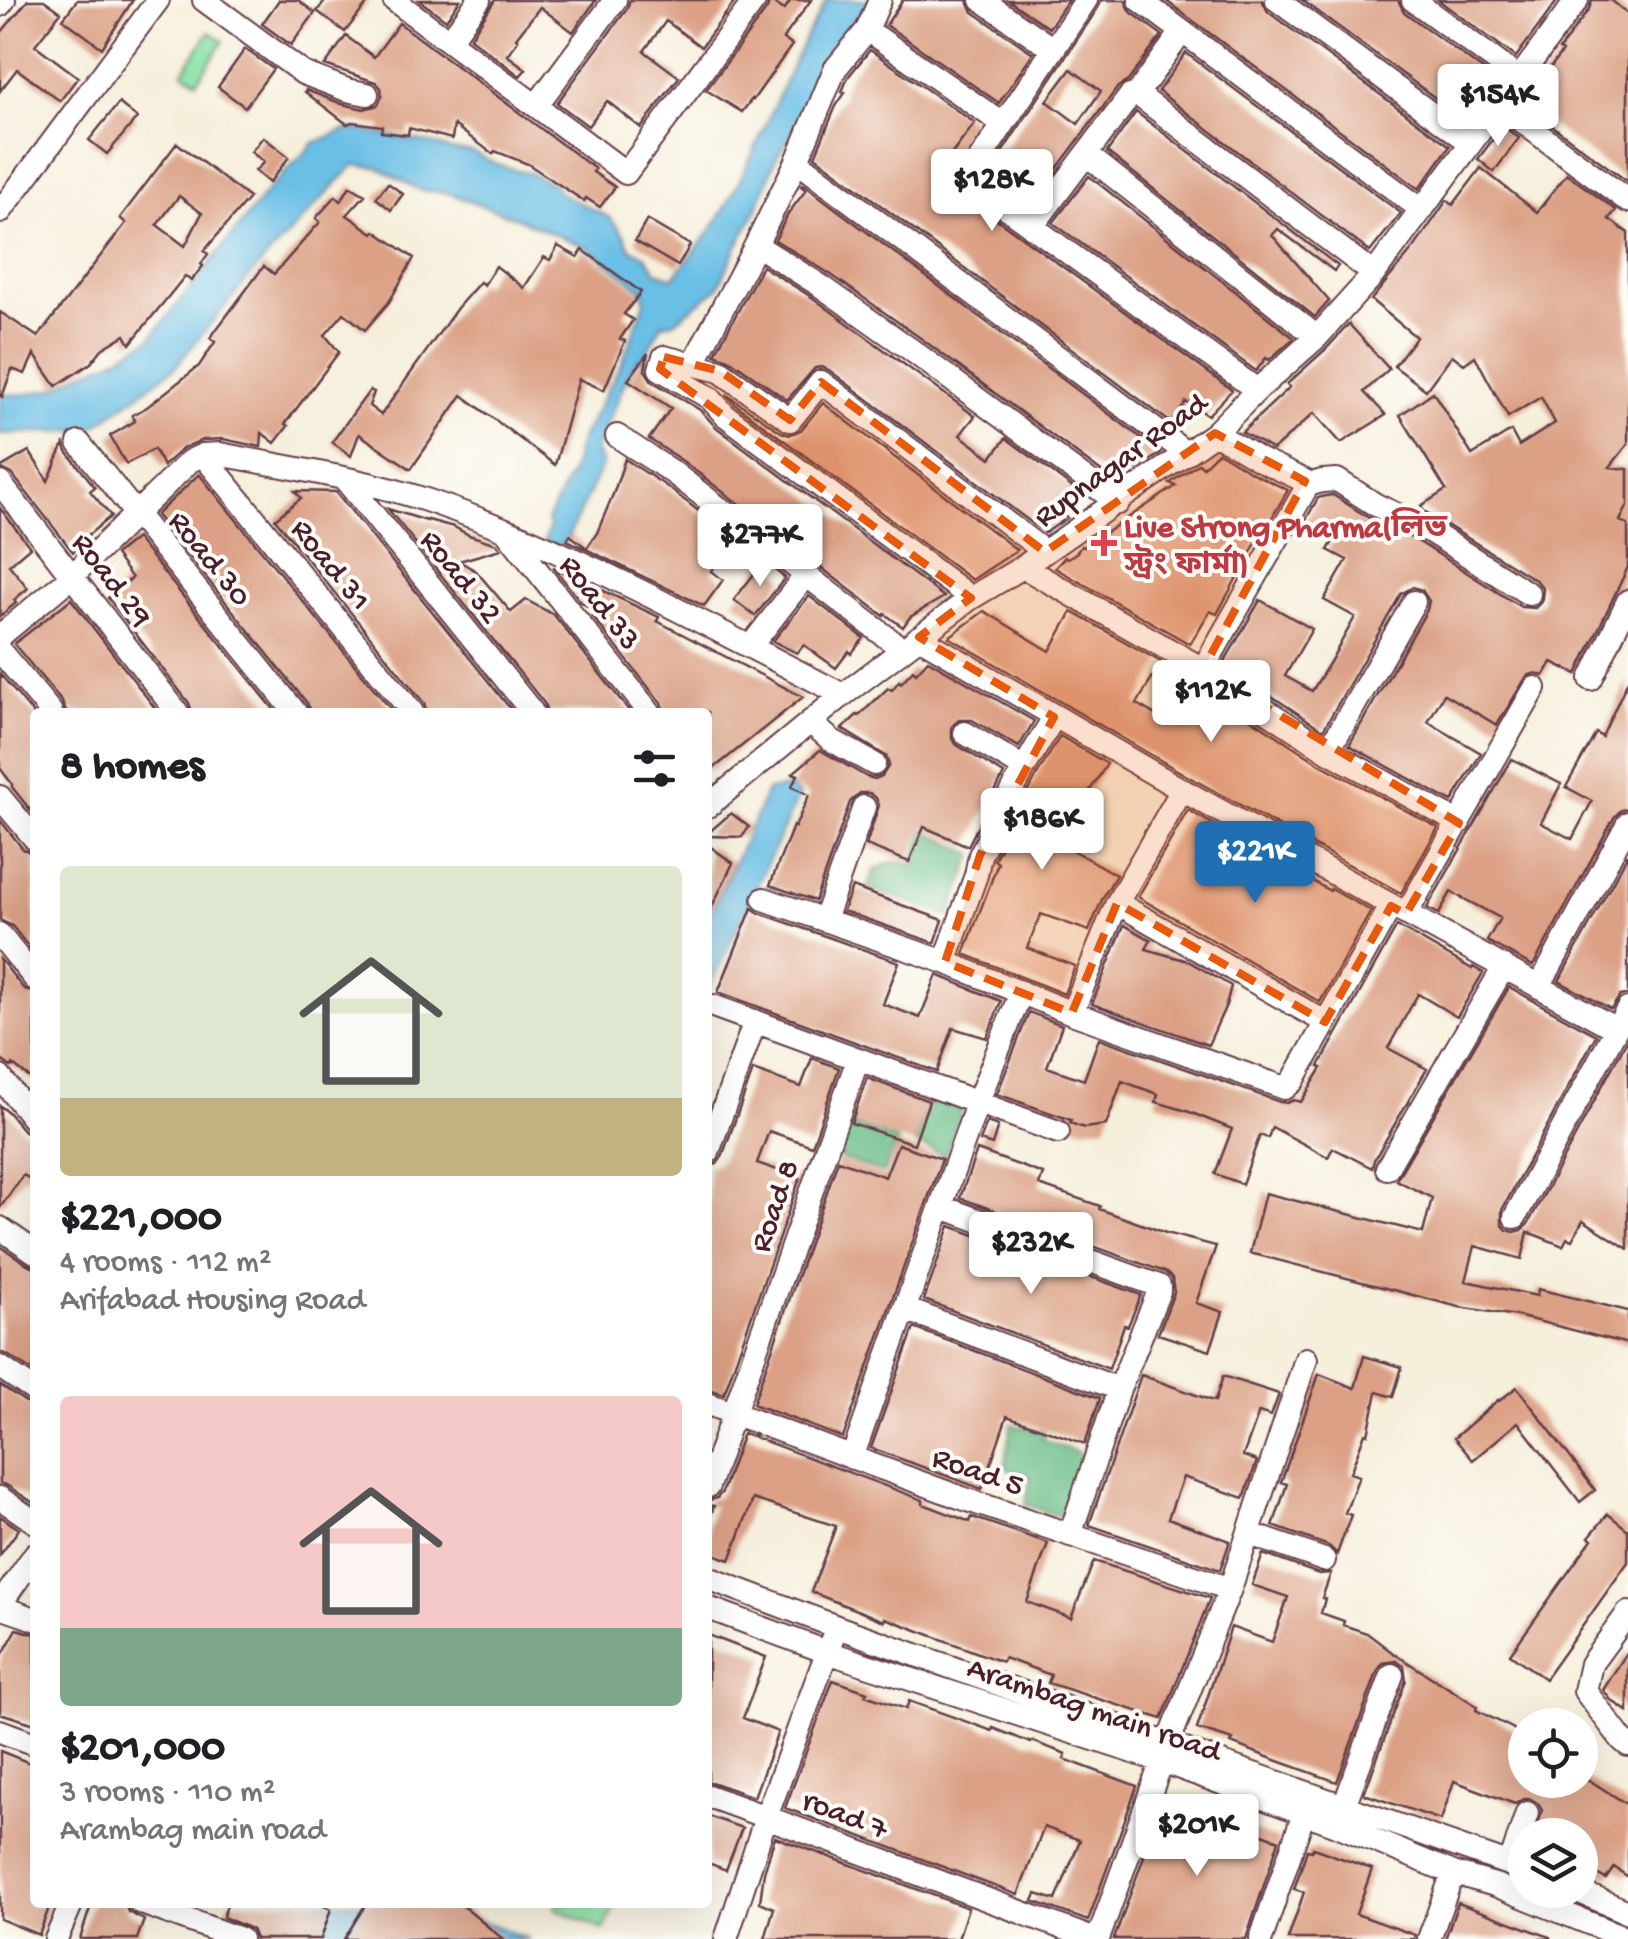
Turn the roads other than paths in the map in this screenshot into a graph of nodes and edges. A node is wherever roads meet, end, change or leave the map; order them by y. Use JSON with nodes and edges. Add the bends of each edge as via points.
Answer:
{"nodes":[{"id":1,"x":158,"y":0,"type":"edge"},
{"id":2,"x":204,"y":0,"type":"edge"},
{"id":3,"x":394,"y":0,"type":"edge"},
{"id":4,"x":479,"y":0,"type":"edge"},
{"id":5,"x":616,"y":0,"type":"edge"},
{"id":6,"x":755,"y":0,"type":"edge"},
{"id":7,"x":880,"y":0,"type":"edge"},
{"id":8,"x":982,"y":0,"type":"edge"},
{"id":9,"x":1086,"y":0,"type":"edge"},
{"id":10,"x":1140,"y":0,"type":"edge"},
{"id":11,"x":1277,"y":0,"type":"edge"},
{"id":12,"x":1413,"y":0,"type":"edge"},
{"id":13,"x":1564,"y":5,"type":"edge"},
{"id":14,"x":868,"y":30,"type":"junction"},
{"id":15,"x":1182,"y":32,"type":"junction"},
{"id":16,"x":448,"y":41,"type":"junction"},
{"id":17,"x":1054,"y":49,"type":"junction"},
{"id":18,"x":1519,"y":78,"type":"junction"},
{"id":19,"x":366,"y":94,"type":"dead end"},
{"id":20,"x":1137,"y":94,"type":"junction"},
{"id":21,"x":1500,"y":105,"type":"junction"},
{"id":22,"x":536,"y":106,"type":"junction"},
{"id":23,"x":1003,"y":124,"type":"junction"},
{"id":24,"x":1471,"y":143,"type":"junction"},
{"id":25,"x":1087,"y":155,"type":"junction"},
{"id":26,"x":797,"y":161,"type":"junction"},
{"id":27,"x":1628,"y":201,"type":"edge"},
{"id":28,"x":1422,"y":210,"type":"junction"},
{"id":29,"x":0,"y":212,"type":"edge"},
{"id":30,"x":1032,"y":227,"type":"junction"},
{"id":31,"x":756,"y":245,"type":"junction"},
{"id":32,"x":1374,"y":274,"type":"junction"},
{"id":33,"x":1317,"y":337,"type":"junction"},
{"id":34,"x":692,"y":364,"type":"junction"},
{"id":35,"x":1257,"y":390,"type":"junction"},
{"id":36,"x":1215,"y":433,"type":"junction"},
{"id":37,"x":617,"y":436,"type":"dead end"},
{"id":38,"x":79,"y":442,"type":"dead end"},
{"id":39,"x":1186,"y":452,"type":"junction"},
{"id":40,"x":203,"y":455,"type":"junction"},
{"id":41,"x":344,"y":478,"type":"junction"},
{"id":42,"x":0,"y":483,"type":"edge"},
{"id":43,"x":1308,"y":485,"type":"junction"},
{"id":44,"x":1118,"y":503,"type":"junction"},
{"id":45,"x":135,"y":513,"type":"junction"},
{"id":46,"x":504,"y":529,"type":"junction"},
{"id":47,"x":1045,"y":552,"type":"junction"},
{"id":48,"x":1023,"y":568,"type":"junction"},
{"id":49,"x":806,"y":575,"type":"junction"},
{"id":50,"x":72,"y":576,"type":"junction"},
{"id":51,"x":1529,"y":594,"type":"dead end"},
{"id":52,"x":971,"y":598,"type":"junction"},
{"id":53,"x":1414,"y":602,"type":"dead end"},
{"id":54,"x":1627,"y":605,"type":"edge"},
{"id":55,"x":0,"y":636,"type":"edge"},
{"id":56,"x":910,"y":643,"type":"junction"},
{"id":57,"x":750,"y":648,"type":"junction"},
{"id":58,"x":0,"y":650,"type":"edge"},
{"id":59,"x":1203,"y":669,"type":"junction"},
{"id":60,"x":1592,"y":679,"type":"dead end"},
{"id":61,"x":1535,"y":688,"type":"dead end"},
{"id":62,"x":843,"y":695,"type":"junction"},
{"id":63,"x":48,"y":708,"type":"edge"},
{"id":64,"x":174,"y":708,"type":"edge"},
{"id":65,"x":292,"y":708,"type":"edge"},
{"id":66,"x":409,"y":708,"type":"edge"},
{"id":67,"x":529,"y":708,"type":"edge"},
{"id":68,"x":646,"y":708,"type":"edge"},
{"id":69,"x":1054,"y":717,"type":"junction"},
{"id":70,"x":810,"y":722,"type":"junction"},
{"id":71,"x":965,"y":734,"type":"dead end"},
{"id":72,"x":1328,"y":751,"type":"junction"},
{"id":73,"x":874,"y":764,"type":"dead end"},
{"id":74,"x":1024,"y":768,"type":"junction"},
{"id":75,"x":1182,"y":790,"type":"junction"},
{"id":76,"x":0,"y":796,"type":"edge"},
{"id":77,"x":712,"y":796,"type":"edge"},
{"id":78,"x":864,"y":806,"type":"dead end"},
{"id":79,"x":1459,"y":823,"type":"junction"},
{"id":80,"x":1628,"y":823,"type":"edge"},
{"id":81,"x":30,"y":833,"type":"edge"},
{"id":82,"x":764,"y":899,"type":"dead end"},
{"id":83,"x":1117,"y":904,"type":"junction"},
{"id":84,"x":1399,"y":910,"type":"junction"},
{"id":85,"x":824,"y":920,"type":"junction"},
{"id":86,"x":0,"y":934,"type":"edge"},
{"id":87,"x":945,"y":962,"type":"junction"},
{"id":88,"x":1504,"y":968,"type":"junction"},
{"id":89,"x":30,"y":973,"type":"edge"},
{"id":90,"x":1539,"y":987,"type":"junction"},
{"id":91,"x":1021,"y":992,"type":"junction"},
{"id":92,"x":713,"y":1006,"type":"dead end"},
{"id":93,"x":1072,"y":1012,"type":"junction"},
{"id":94,"x":1622,"y":1019,"type":"edge"},
{"id":95,"x":755,"y":1021,"type":"junction"},
{"id":96,"x":1325,"y":1022,"type":"junction"},
{"id":97,"x":858,"y":1059,"type":"junction"},
{"id":98,"x":0,"y":1077,"type":"edge"},
{"id":99,"x":0,"y":1098,"type":"edge"},
{"id":100,"x":977,"y":1104,"type":"junction"},
{"id":101,"x":30,"y":1116,"type":"edge"},
{"id":102,"x":30,"y":1119,"type":"edge"},
{"id":103,"x":1058,"y":1132,"type":"dead end"},
{"id":104,"x":712,"y":1141,"type":"edge"},
{"id":105,"x":1387,"y":1168,"type":"dead end"},
{"id":106,"x":942,"y":1207,"type":"junction"},
{"id":107,"x":1514,"y":1216,"type":"dead end"},
{"id":108,"x":0,"y":1228,"type":"edge"},
{"id":109,"x":30,"y":1249,"type":"edge"},
{"id":110,"x":905,"y":1309,"type":"junction"},
{"id":111,"x":1306,"y":1359,"type":"dead end"},
{"id":112,"x":0,"y":1367,"type":"edge"},
{"id":113,"x":30,"y":1388,"type":"edge"},
{"id":114,"x":1119,"y":1390,"type":"junction"},
{"id":115,"x":712,"y":1405,"type":"edge"},
{"id":116,"x":733,"y":1413,"type":"junction"},
{"id":117,"x":852,"y":1458,"type":"junction"},
{"id":118,"x":712,"y":1474,"type":"edge"},
{"id":119,"x":0,"y":1498,"type":"edge"},
{"id":120,"x":30,"y":1519,"type":"edge"},
{"id":121,"x":1250,"y":1534,"type":"junction"},
{"id":122,"x":1070,"y":1535,"type":"junction"},
{"id":123,"x":1324,"y":1560,"type":"dead end"},
{"id":124,"x":30,"y":1561,"type":"edge"},
{"id":125,"x":712,"y":1579,"type":"edge"},
{"id":126,"x":1230,"y":1589,"type":"junction"},
{"id":127,"x":0,"y":1606,"type":"edge"},
{"id":128,"x":712,"y":1609,"type":"edge"},
{"id":129,"x":1628,"y":1614,"type":"edge"},
{"id":130,"x":30,"y":1617,"type":"edge"},
{"id":131,"x":837,"y":1626,"type":"junction"},
{"id":132,"x":827,"y":1652,"type":"junction"},
{"id":133,"x":1392,"y":1675,"type":"dead end"},
{"id":134,"x":0,"y":1731,"type":"edge"},
{"id":135,"x":30,"y":1742,"type":"edge"},
{"id":136,"x":1628,"y":1745,"type":"edge"},
{"id":137,"x":1164,"y":1753,"type":"junction"},
{"id":138,"x":712,"y":1797,"type":"edge"},
{"id":139,"x":1307,"y":1804,"type":"junction"},
{"id":140,"x":1344,"y":1806,"type":"junction"},
{"id":141,"x":1526,"y":1813,"type":"dead end"},
{"id":142,"x":766,"y":1817,"type":"junction"},
{"id":143,"x":1525,"y":1818,"type":"edge"},
{"id":144,"x":1508,"y":1864,"type":"edge"},
{"id":145,"x":1453,"y":1873,"type":"junction"},
{"id":146,"x":1598,"y":1900,"type":"edge"},
{"id":147,"x":69,"y":1908,"type":"edge"},
{"id":148,"x":155,"y":1908,"type":"edge"},
{"id":149,"x":1628,"y":1912,"type":"edge"},
{"id":150,"x":56,"y":1939,"type":"edge"},
{"id":151,"x":240,"y":1939,"type":"edge"},
{"id":152,"x":726,"y":1939,"type":"edge"},
{"id":153,"x":1095,"y":1939,"type":"edge"},
{"id":154,"x":1261,"y":1939,"type":"edge"},
{"id":155,"x":1429,"y":1939,"type":"edge"},
{"id":156,"x":1628,"y":1939,"type":"edge"}],
"edges":[{"from":1,"to":29,"type":"street"},
{"from":2,"to":19,"type":"street","via":[[303,73]]},
{"from":3,"to":16,"type":"street"},
{"from":4,"to":16,"type":"street"},
{"from":5,"to":22,"type":"street"},
{"from":6,"to":22,"type":"street","via":[[626,173]]},
{"from":7,"to":14,"type":"street"},
{"from":8,"to":17,"type":"street"},
{"from":9,"to":17,"type":"street"},
{"from":10,"to":15,"type":"street"},
{"from":11,"to":24,"type":"street"},
{"from":12,"to":18,"type":"street"},
{"from":13,"to":18,"type":"street","name":"Rupnagar Road"},
{"from":14,"to":23,"type":"street"},
{"from":14,"to":26,"type":"street","via":[[835,69]]},
{"from":15,"to":20,"type":"street"},
{"from":15,"to":28,"type":"street"},
{"from":16,"to":22,"type":"street"},
{"from":17,"to":23,"type":"street"},
{"from":18,"to":21,"type":"street","name":"Rupnagar Road"},
{"from":20,"to":25,"type":"street"},
{"from":20,"to":32,"type":"street"},
{"from":21,"to":24,"type":"street","name":"Rupnagar Road"},
{"from":21,"to":27,"type":"street"},
{"from":23,"to":30,"type":"street","via":[[967,179]]},
{"from":24,"to":28,"type":"street","name":"Rupnagar Road"},
{"from":25,"to":30,"type":"street"},
{"from":25,"to":33,"type":"street"},
{"from":26,"to":31,"type":"street"},
{"from":26,"to":39,"type":"street"},
{"from":28,"to":32,"type":"street","name":"Rupnagar Road"},
{"from":30,"to":35,"type":"street"},
{"from":31,"to":34,"type":"street"},
{"from":31,"to":44,"type":"street"},
{"from":32,"to":33,"type":"street","name":"Rupnagar Road"},
{"from":33,"to":35,"type":"street","name":"Rupnagar Road"},
{"from":34,"to":47,"type":"street","via":[[720,371],[790,420],[822,382]]},
{"from":34,"to":52,"type":"street","via":[[664,357],[660,369],[710,398]]},
{"from":35,"to":36,"type":"street","name":"Rupnagar Road"},
{"from":36,"to":39,"type":"street","name":"Rupnagar Road"},
{"from":36,"to":43,"type":"street"},
{"from":37,"to":49,"type":"street"},
{"from":38,"to":45,"type":"street","name":"Road 30"},
{"from":39,"to":44,"type":"street","name":"Rupnagar Road"},
{"from":40,"to":41,"type":"street"},
{"from":40,"to":45,"type":"street"},
{"from":40,"to":66,"type":"street","name":"Road 31"},
{"from":41,"to":46,"type":"street"},
{"from":41,"to":67,"type":"street","name":"Road 32"},
{"from":42,"to":50,"type":"street","name":"Road 29"},
{"from":43,"to":51,"type":"street","via":[[1337,480]]},
{"from":43,"to":59,"type":"street"},
{"from":44,"to":47,"type":"street","name":"Rupnagar Road"},
{"from":45,"to":50,"type":"street"},
{"from":45,"to":65,"type":"street","name":"Road 30"},
{"from":46,"to":57,"type":"street"},
{"from":46,"to":68,"type":"street","name":"Road 33"},
{"from":47,"to":48,"type":"street","name":"Rupnagar Road"},
{"from":48,"to":52,"type":"street","name":"Rupnagar Road"},
{"from":48,"to":59,"type":"street"},
{"from":49,"to":56,"type":"street"},
{"from":49,"to":57,"type":"street"},
{"from":50,"to":55,"type":"street"},
{"from":50,"to":64,"type":"street","name":"Road 29"},
{"from":52,"to":56,"type":"street","name":"Rupnagar Road"},
{"from":53,"to":72,"type":"street"},
{"from":54,"to":60,"type":"street"},
{"from":56,"to":62,"type":"street","name":"Rupnagar Road"},
{"from":56,"to":69,"type":"street"},
{"from":57,"to":62,"type":"street"},
{"from":58,"to":63,"type":"street"},
{"from":59,"to":72,"type":"street"},
{"from":61,"to":79,"type":"street"},
{"from":62,"to":70,"type":"street","name":"Rupnagar Road"},
{"from":69,"to":74,"type":"street"},
{"from":69,"to":75,"type":"street"},
{"from":70,"to":73,"type":"street"},
{"from":70,"to":77,"type":"street","name":"Rupnagar Road"},
{"from":71,"to":74,"type":"street"},
{"from":72,"to":79,"type":"street"},
{"from":74,"to":87,"type":"street","via":[[980,855]]},
{"from":75,"to":83,"type":"street"},
{"from":75,"to":84,"type":"street"},
{"from":76,"to":81,"type":"street"},
{"from":78,"to":85,"type":"street"},
{"from":79,"to":84,"type":"street"},
{"from":80,"to":90,"type":"street"},
{"from":82,"to":85,"type":"street"},
{"from":83,"to":93,"type":"street"},
{"from":83,"to":96,"type":"street"},
{"from":84,"to":88,"type":"street"},
{"from":84,"to":96,"type":"street"},
{"from":85,"to":87,"type":"street"},
{"from":86,"to":89,"type":"street"},
{"from":87,"to":91,"type":"street"},
{"from":88,"to":90,"type":"street"},
{"from":88,"to":105,"type":"street"},
{"from":90,"to":94,"type":"street"},
{"from":91,"to":93,"type":"street"},
{"from":91,"to":100,"type":"street"},
{"from":92,"to":95,"type":"street"},
{"from":93,"to":96,"type":"street","via":[[1285,1088]]},
{"from":94,"to":107,"type":"street"},
{"from":95,"to":97,"type":"street"},
{"from":95,"to":104,"type":"street"},
{"from":97,"to":100,"type":"street"},
{"from":97,"to":116,"type":"street","name":"Road 8"},
{"from":98,"to":101,"type":"street"},
{"from":99,"to":102,"type":"street"},
{"from":100,"to":103,"type":"street"},
{"from":100,"to":106,"type":"street"},
{"from":106,"to":110,"type":"street"},
{"from":106,"to":114,"type":"street","via":[[1160,1286]]},
{"from":108,"to":109,"type":"street"},
{"from":110,"to":114,"type":"street"},
{"from":110,"to":117,"type":"street"},
{"from":111,"to":121,"type":"street"},
{"from":112,"to":113,"type":"street"},
{"from":114,"to":122,"type":"street"},
{"from":115,"to":116,"type":"street","name":"Road 5"},
{"from":116,"to":117,"type":"street","name":"Road 5"},
{"from":116,"to":118,"type":"street","name":"Road 8"},
{"from":117,"to":122,"type":"street","name":"Road 5"},
{"from":119,"to":120,"type":"street"},
{"from":121,"to":123,"type":"street"},
{"from":121,"to":126,"type":"street"},
{"from":122,"to":126,"type":"street","name":"Road 5"},
{"from":124,"to":127,"type":"street"},
{"from":125,"to":131,"type":"street","name":"Arambag main road"},
{"from":126,"to":137,"type":"street"},
{"from":127,"to":130,"type":"street"},
{"from":128,"to":132,"type":"street","name":"Arambag main road"},
{"from":129,"to":136,"type":"street","via":[[1591,1664],[1585,1691]]},
{"from":131,"to":132,"type":"street","name":"road 7"},
{"from":131,"to":137,"type":"street","name":"Arambag main road"},
{"from":132,"to":137,"type":"street","name":"Arambag main road"},
{"from":132,"to":142,"type":"street","name":"road 7"},
{"from":133,"to":140,"type":"street"},
{"from":134,"to":135,"type":"street"},
{"from":137,"to":139,"type":"street","name":"Arambag main road"},
{"from":137,"to":153,"type":"street"},
{"from":138,"to":142,"type":"street"},
{"from":139,"to":140,"type":"street","name":"Arambag main road"},
{"from":139,"to":145,"type":"street","name":"Arambag main road"},
{"from":139,"to":154,"type":"street"},
{"from":140,"to":144,"type":"street","name":"Arambag main road"},
{"from":141,"to":143,"type":"street"},
{"from":142,"to":152,"type":"street"},
{"from":142,"to":153,"type":"street","name":"road 7"},
{"from":145,"to":155,"type":"street"},
{"from":145,"to":156,"type":"street","name":"Arambag main road"},
{"from":146,"to":149,"type":"street"},
{"from":147,"to":150,"type":"street"},
{"from":148,"to":151,"type":"street"}]}
